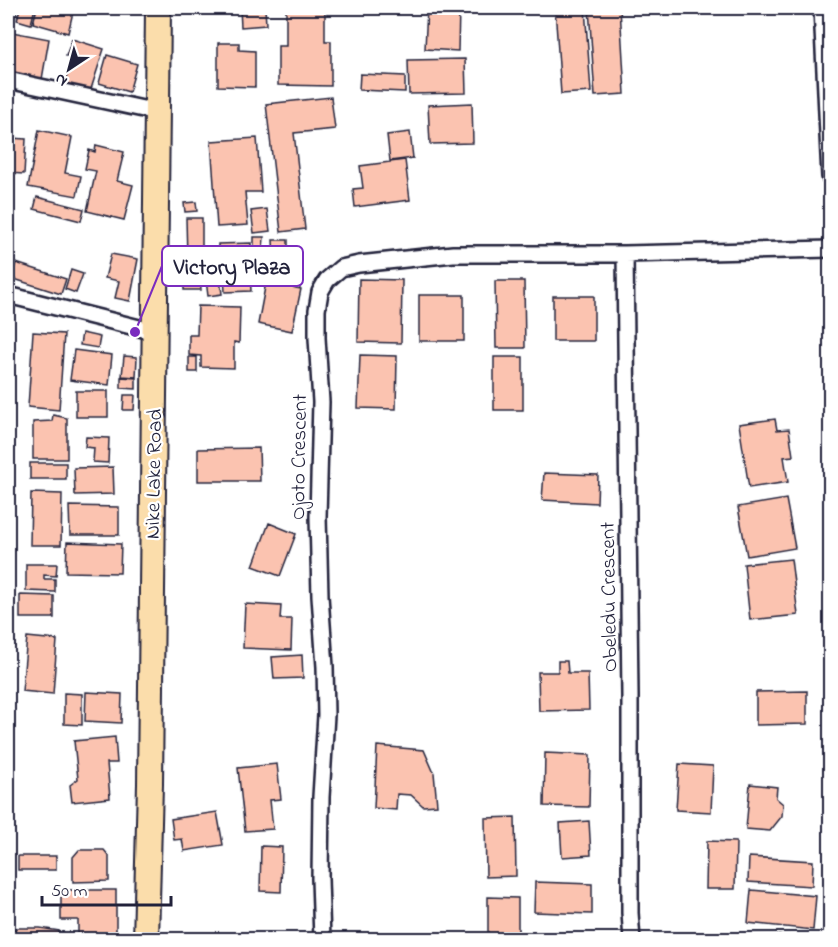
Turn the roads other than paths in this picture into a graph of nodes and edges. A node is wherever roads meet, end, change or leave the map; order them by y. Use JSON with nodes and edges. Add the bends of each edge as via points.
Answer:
{"nodes":[{"id":1,"x":158,"y":8,"type":"edge"},
{"id":2,"x":822,"y":8,"type":"edge"},
{"id":3,"x":8,"y":80,"type":"edge"},
{"id":4,"x":158,"y":112,"type":"junction"},
{"id":5,"x":831,"y":177,"type":"edge"},
{"id":6,"x":831,"y":249,"type":"edge"},
{"id":7,"x":625,"y":254,"type":"junction"},
{"id":8,"x":8,"y":295,"type":"edge"},
{"id":9,"x":154,"y":332,"type":"junction"},
{"id":10,"x":146,"y":939,"type":"edge"},
{"id":11,"x":322,"y":939,"type":"edge"},
{"id":12,"x":632,"y":939,"type":"edge"}],
"edges":[{"from":1,"to":4,"type":"main road","name":"Nike Lake Road"},
{"from":2,"to":5,"type":"street"},
{"from":3,"to":4,"type":"street"},
{"from":4,"to":9,"type":"main road","name":"Nike Lake Road"},
{"from":6,"to":7,"type":"street","name":"Ojoto Crescent"},
{"from":7,"to":11,"type":"street","name":"Ojoto Crescent","via":[[453,254],[359,264],[341,268],[320,292],[318,518],[326,715],[321,797]]},
{"from":7,"to":12,"type":"street","name":"Obeledu Crescent"},
{"from":8,"to":9,"type":"street"},
{"from":9,"to":10,"type":"main road","name":"Nike Lake Road"}]}
